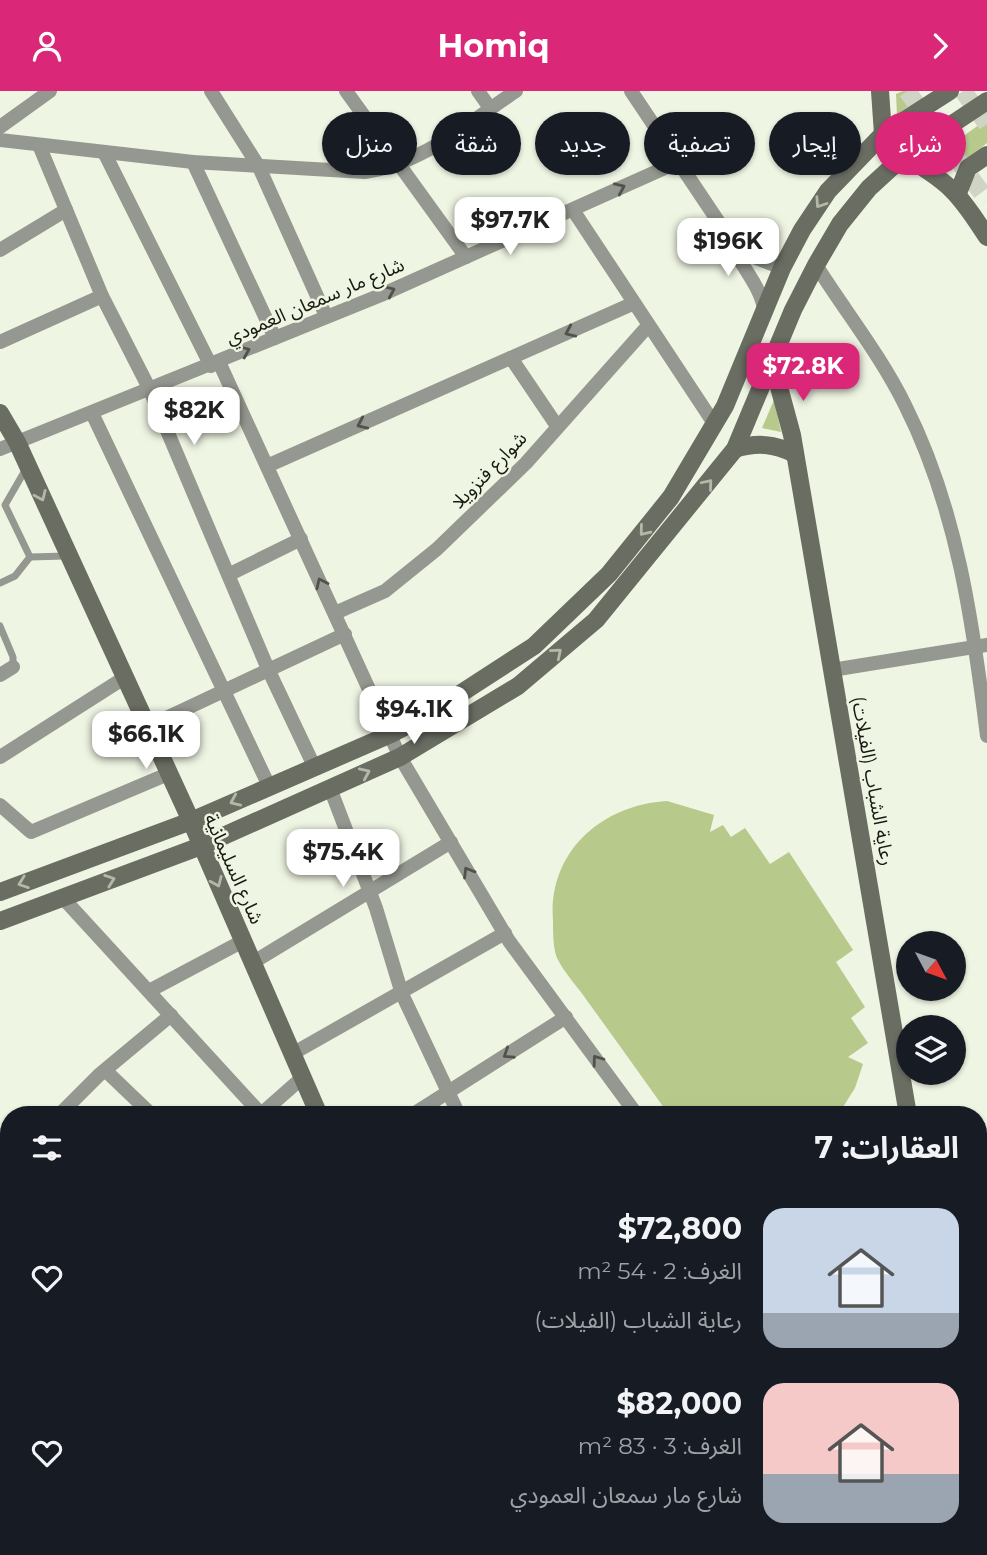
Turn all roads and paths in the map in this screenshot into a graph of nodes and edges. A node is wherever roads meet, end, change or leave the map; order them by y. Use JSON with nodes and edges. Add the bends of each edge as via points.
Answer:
{"nodes":[{"id":1,"x":50,"y":91,"type":"edge"},
{"id":2,"x":211,"y":91,"type":"edge"},
{"id":3,"x":346,"y":91,"type":"edge"},
{"id":4,"x":478,"y":91,"type":"edge"},
{"id":5,"x":516,"y":91,"type":"edge"},
{"id":6,"x":631,"y":91,"type":"edge"},
{"id":7,"x":880,"y":91,"type":"edge"},
{"id":8,"x":950,"y":91,"type":"edge"},
{"id":9,"x":987,"y":101,"type":"edge"},
{"id":10,"x":490,"y":108,"type":"junction"},
{"id":11,"x":361,"y":112,"type":"edge"},
{"id":12,"x":645,"y":112,"type":"edge"},
{"id":13,"x":881,"y":112,"type":"edge"},
{"id":14,"x":917,"y":112,"type":"edge"},
{"id":15,"x":966,"y":115,"type":"edge"},
{"id":16,"x":0,"y":127,"type":"edge"},
{"id":17,"x":2,"y":142,"type":"edge"},
{"id":18,"x":875,"y":142,"type":"edge"},
{"id":19,"x":39,"y":145,"type":"junction"},
{"id":20,"x":104,"y":152,"type":"junction"},
{"id":21,"x":987,"y":155,"type":"edge"},
{"id":22,"x":417,"y":157,"type":"edge"},
{"id":23,"x":193,"y":162,"type":"junction"},
{"id":24,"x":260,"y":167,"type":"junction"},
{"id":25,"x":322,"y":170,"type":"edge"},
{"id":26,"x":405,"y":175,"type":"edge"},
{"id":27,"x":650,"y":175,"type":"edge"},
{"id":28,"x":687,"y":175,"type":"edge"},
{"id":29,"x":883,"y":175,"type":"edge"},
{"id":30,"x":936,"y":175,"type":"edge"},
{"id":31,"x":958,"y":193,"type":"junction"},
{"id":32,"x":66,"y":210,"type":"junction"},
{"id":33,"x":573,"y":210,"type":"junction"},
{"id":34,"x":728,"y":236,"type":"junction"},
{"id":35,"x":987,"y":237,"type":"edge"},
{"id":36,"x":0,"y":250,"type":"edge"},
{"id":37,"x":466,"y":257,"type":"junction"},
{"id":38,"x":816,"y":265,"type":"junction"},
{"id":39,"x":782,"y":268,"type":"junction"},
{"id":40,"x":102,"y":296,"type":"junction"},
{"id":41,"x":632,"y":304,"type":"junction"},
{"id":42,"x":764,"y":309,"type":"junction"},
{"id":43,"x":326,"y":316,"type":"junction"},
{"id":44,"x":647,"y":327,"type":"junction"},
{"id":45,"x":275,"y":338,"type":"junction"},
{"id":46,"x":0,"y":342,"type":"edge"},
{"id":47,"x":511,"y":358,"type":"junction"},
{"id":48,"x":772,"y":361,"type":"junction"},
{"id":49,"x":215,"y":364,"type":"junction"},
{"id":50,"x":149,"y":388,"type":"junction"},
{"id":51,"x":0,"y":413,"type":"edge"},
{"id":52,"x":92,"y":413,"type":"junction"},
{"id":53,"x":715,"y":425,"type":"junction"},
{"id":54,"x":557,"y":426,"type":"junction"},
{"id":55,"x":8,"y":445,"type":"edge"},
{"id":56,"x":735,"y":449,"type":"junction"},
{"id":57,"x":795,"y":454,"type":"junction"},
{"id":58,"x":267,"y":466,"type":"junction"},
{"id":59,"x":28,"y":467,"type":"junction"},
{"id":60,"x":2,"y":506,"type":"edge"},
{"id":61,"x":301,"y":539,"type":"junction"},
{"id":62,"x":68,"y":556,"type":"junction"},
{"id":63,"x":30,"y":558,"type":"junction"},
{"id":64,"x":230,"y":574,"type":"junction"},
{"id":65,"x":0,"y":583,"type":"edge"},
{"id":66,"x":335,"y":613,"type":"junction"},
{"id":67,"x":0,"y":626,"type":"edge"},
{"id":68,"x":345,"y":634,"type":"junction"},
{"id":69,"x":981,"y":646,"type":"edge"},
{"id":70,"x":268,"y":669,"type":"junction"},
{"id":71,"x":832,"y":670,"type":"junction"},
{"id":72,"x":6,"y":671,"type":"edge"},
{"id":73,"x":124,"y":678,"type":"junction"},
{"id":74,"x":224,"y":690,"type":"junction"},
{"id":75,"x":147,"y":727,"type":"junction"},
{"id":76,"x":391,"y":734,"type":"junction"},
{"id":77,"x":987,"y":736,"type":"edge"},
{"id":78,"x":0,"y":757,"type":"edge"},
{"id":79,"x":400,"y":757,"type":"junction"},
{"id":80,"x":314,"y":766,"type":"junction"},
{"id":81,"x":168,"y":774,"type":"junction"},
{"id":82,"x":269,"y":786,"type":"junction"},
{"id":83,"x":330,"y":789,"type":"junction"},
{"id":84,"x":0,"y":805,"type":"edge"},
{"id":85,"x":191,"y":821,"type":"junction"},
{"id":86,"x":451,"y":842,"type":"junction"},
{"id":87,"x":201,"y":846,"type":"junction"},
{"id":88,"x":0,"y":892,"type":"edge"},
{"id":89,"x":370,"y":893,"type":"junction"},
{"id":90,"x":62,"y":898,"type":"junction"},
{"id":91,"x":0,"y":921,"type":"edge"},
{"id":92,"x":505,"y":933,"type":"junction"},
{"id":93,"x":243,"y":941,"type":"junction"},
{"id":94,"x":253,"y":963,"type":"junction"},
{"id":95,"x":149,"y":991,"type":"junction"},
{"id":96,"x":402,"y":994,"type":"junction"},
{"id":97,"x":171,"y":1015,"type":"junction"},
{"id":98,"x":566,"y":1017,"type":"junction"},
{"id":99,"x":292,"y":1054,"type":"junction"},
{"id":100,"x":106,"y":1071,"type":"junction"},
{"id":101,"x":303,"y":1077,"type":"junction"},
{"id":102,"x":447,"y":1094,"type":"junction"},
{"id":103,"x":69,"y":1106,"type":"edge"},
{"id":104,"x":143,"y":1106,"type":"edge"},
{"id":105,"x":253,"y":1106,"type":"edge"},
{"id":106,"x":269,"y":1106,"type":"edge"},
{"id":107,"x":315,"y":1106,"type":"edge"},
{"id":108,"x":427,"y":1106,"type":"edge"},
{"id":109,"x":454,"y":1106,"type":"edge"},
{"id":110,"x":630,"y":1106,"type":"edge"},
{"id":111,"x":906,"y":1106,"type":"edge"}],
"edges":[{"from":1,"to":16,"type":"street"},
{"from":2,"to":24,"type":"street"},
{"from":3,"to":11,"type":"street"},
{"from":4,"to":10,"type":"street"},
{"from":5,"to":10,"type":"street"},
{"from":6,"to":12,"type":"street"},
{"from":7,"to":13,"type":"main road"},
{"from":8,"to":14,"type":"main road"},
{"from":9,"to":15,"type":"main road"},
{"from":10,"to":22,"type":"street"},
{"from":17,"to":19,"type":"street"},
{"from":18,"to":39,"type":"main road","one_way":true,"via":[[828,191]]},
{"from":19,"to":20,"type":"street"},
{"from":19,"to":32,"type":"street"},
{"from":20,"to":23,"type":"street"},
{"from":20,"to":49,"type":"street"},
{"from":21,"to":31,"type":"main road","via":[[968,167]]},
{"from":23,"to":24,"type":"street"},
{"from":23,"to":45,"type":"street"},
{"from":24,"to":25,"type":"street"},
{"from":24,"to":43,"type":"street"},
{"from":26,"to":37,"type":"street"},
{"from":33,"to":27,"type":"street","name":"شارع مار سمعان العمودي","one_way":true},
{"from":28,"to":34,"type":"street"},
{"from":29,"to":38,"type":"main road","via":[[840,224]]},
{"from":30,"to":31,"type":"main road"},
{"from":31,"to":35,"type":"main road"},
{"from":32,"to":36,"type":"street"},
{"from":32,"to":40,"type":"street"},
{"from":33,"to":37,"type":"street","name":"شارع مار سمعان العمودي"},
{"from":33,"to":41,"type":"street"},
{"from":34,"to":39,"type":"street","via":[[749,255]]},
{"from":34,"to":42,"type":"street"},
{"from":43,"to":37,"type":"street","name":"شارع مار سمعان العمودي","one_way":true},
{"from":38,"to":48,"type":"main road"},
{"from":38,"to":69,"type":"street","via":[[905,403],[930,460]]},
{"from":39,"to":42,"type":"main road"},
{"from":40,"to":46,"type":"street"},
{"from":40,"to":50,"type":"street"},
{"from":41,"to":44,"type":"street"},
{"from":41,"to":47,"type":"street","one_way":true},
{"from":42,"to":53,"type":"main road"},
{"from":43,"to":45,"type":"street","name":"شارع مار سمعان العمودي"},
{"from":44,"to":53,"type":"street"},
{"from":44,"to":54,"type":"street","name":"شوارع فنزويلا"},
{"from":49,"to":45,"type":"street","name":"شارع مار سمعان العمودي","one_way":true},
{"from":47,"to":54,"type":"street"},
{"from":47,"to":58,"type":"street","one_way":true},
{"from":48,"to":56,"type":"main road"},
{"from":48,"to":57,"type":"main road","name":"رعاية الشباب (الفيلات)"},
{"from":49,"to":50,"type":"street","name":"شارع مار سمعان العمودي"},
{"from":49,"to":58,"type":"street"},
{"from":50,"to":52,"type":"street","name":"شارع مار سمعان العمودي"},
{"from":50,"to":64,"type":"street"},
{"from":51,"to":55,"type":"main road","name":"شارع السليمانية"},
{"from":52,"to":55,"type":"street","name":"شارع مار سمعان العمودي"},
{"from":52,"to":74,"type":"street"},
{"from":53,"to":76,"type":"main road","one_way":true,"via":[[671,497],[608,574],[534,646]]},
{"from":54,"to":66,"type":"street","name":"شوارع فنزويلا","via":[[526,463],[437,549],[385,590]]},
{"from":55,"to":59,"type":"main road","name":"شارع السليمانية"},
{"from":56,"to":57,"type":"main road","via":[[776,445]]},
{"from":79,"to":56,"type":"main road","one_way":true,"via":[[518,686],[596,620]]},
{"from":57,"to":71,"type":"main road","name":"رعاية الشباب (الفيلات)"},
{"from":58,"to":61,"type":"street"},
{"from":59,"to":60,"type":"lane"},
{"from":59,"to":62,"type":"main road","name":"شارع السليمانية","one_way":true},
{"from":60,"to":63,"type":"lane"},
{"from":61,"to":64,"type":"street"},
{"from":66,"to":61,"type":"street","one_way":true},
{"from":62,"to":63,"type":"lane"},
{"from":62,"to":73,"type":"main road","name":"شارع السليمانية"},
{"from":63,"to":65,"type":"lane","via":[[15,576]]},
{"from":64,"to":70,"type":"street"},
{"from":66,"to":68,"type":"street"},
{"from":67,"to":72,"type":"lane","via":[[13,657]]},
{"from":68,"to":70,"type":"street"},
{"from":68,"to":76,"type":"street"},
{"from":69,"to":71,"type":"street"},
{"from":69,"to":77,"type":"street"},
{"from":70,"to":74,"type":"street"},
{"from":70,"to":80,"type":"street"},
{"from":71,"to":111,"type":"main road","name":"رعاية الشباب (الفيلات)"},
{"from":73,"to":75,"type":"main road","name":"شارع السليمانية"},
{"from":73,"to":78,"type":"street"},
{"from":74,"to":75,"type":"street"},
{"from":74,"to":82,"type":"street"},
{"from":75,"to":81,"type":"main road","name":"شارع السليمانية"},
{"from":76,"to":79,"type":"street"},
{"from":76,"to":80,"type":"main road"},
{"from":83,"to":79,"type":"main road","one_way":true},
{"from":79,"to":86,"type":"street"},
{"from":80,"to":82,"type":"main road"},
{"from":81,"to":84,"type":"street","via":[[31,832]]},
{"from":81,"to":85,"type":"main road","name":"شارع السليمانية"},
{"from":82,"to":85,"type":"main road","one_way":true},
{"from":83,"to":87,"type":"main road"},
{"from":83,"to":89,"type":"street"},
{"from":85,"to":87,"type":"main road","name":"شارع السليمانية"},
{"from":85,"to":88,"type":"main road","one_way":true},
{"from":86,"to":89,"type":"street"},
{"from":92,"to":86,"type":"street","one_way":true},
{"from":90,"to":87,"type":"main road","one_way":true},
{"from":87,"to":93,"type":"main road","name":"شارع السليمانية","one_way":true},
{"from":89,"to":94,"type":"street"},
{"from":89,"to":96,"type":"street"},
{"from":90,"to":91,"type":"main road"},
{"from":90,"to":95,"type":"street"},
{"from":92,"to":96,"type":"street"},
{"from":92,"to":98,"type":"street"},
{"from":93,"to":94,"type":"main road","name":"شارع السليمانية"},
{"from":93,"to":95,"type":"street"},
{"from":94,"to":99,"type":"main road","name":"شارع السليمانية"},
{"from":95,"to":97,"type":"street"},
{"from":96,"to":99,"type":"street"},
{"from":96,"to":102,"type":"street"},
{"from":97,"to":100,"type":"street"},
{"from":97,"to":105,"type":"street"},
{"from":98,"to":102,"type":"street","one_way":true},
{"from":110,"to":98,"type":"street","one_way":true},
{"from":99,"to":101,"type":"main road","name":"شارع السليمانية"},
{"from":100,"to":103,"type":"street"},
{"from":100,"to":104,"type":"street"},
{"from":101,"to":106,"type":"street"},
{"from":101,"to":107,"type":"main road","name":"شارع السليمانية"},
{"from":102,"to":108,"type":"street"},
{"from":102,"to":109,"type":"street"}]}
